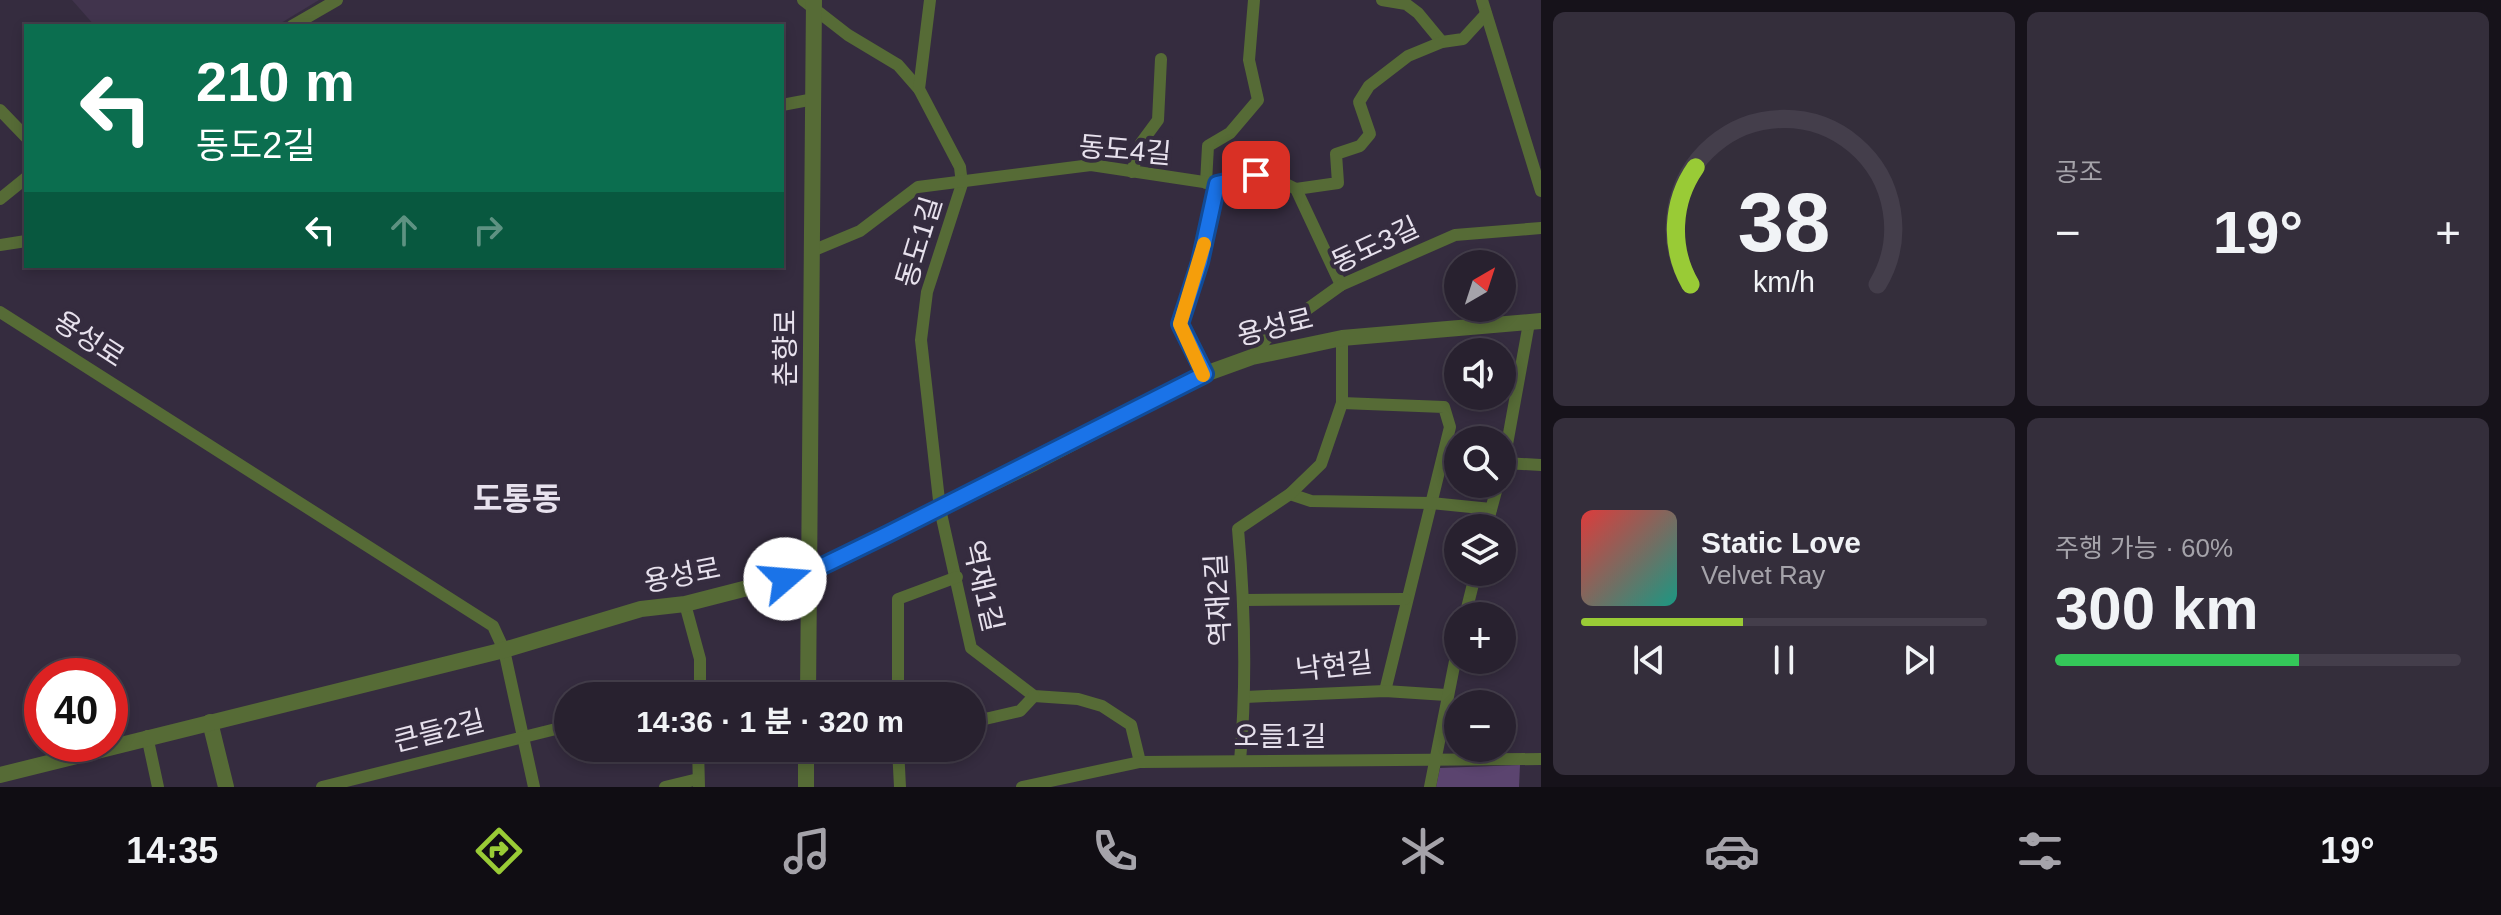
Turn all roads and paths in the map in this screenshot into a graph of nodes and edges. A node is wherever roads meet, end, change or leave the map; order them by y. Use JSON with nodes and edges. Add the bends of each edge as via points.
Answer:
{"nodes":[{"id":1,"x":337,"y":0,"type":"edge"},
{"id":2,"x":930,"y":0,"type":"edge"},
{"id":3,"x":1254,"y":0,"type":"edge"},
{"id":4,"x":1382,"y":0,"type":"edge"},
{"id":5,"x":1482,"y":0,"type":"edge"},
{"id":6,"x":810,"y":2,"type":"edge"},
{"id":7,"x":1486,"y":14,"type":"junction"},
{"id":8,"x":295,"y":24,"type":"edge"},
{"id":9,"x":1442,"y":42,"type":"junction"},
{"id":10,"x":1161,"y":59,"type":"dead end"},
{"id":11,"x":919,"y":89,"type":"junction"},
{"id":12,"x":814,"y":99,"type":"junction"},
{"id":13,"x":784,"y":105,"type":"edge"},
{"id":14,"x":0,"y":110,"type":"edge"},
{"id":15,"x":24,"y":135,"type":"edge"},
{"id":16,"x":1132,"y":172,"type":"junction"},
{"id":17,"x":24,"y":180,"type":"edge"},
{"id":18,"x":1212,"y":183,"type":"junction"},
{"id":19,"x":962,"y":184,"type":"junction"},
{"id":20,"x":1296,"y":189,"type":"junction"},
{"id":21,"x":1541,"y":191,"type":"edge"},
{"id":22,"x":0,"y":199,"type":"edge"},
{"id":23,"x":1541,"y":228,"type":"edge"},
{"id":24,"x":24,"y":241,"type":"edge"},
{"id":25,"x":0,"y":245,"type":"edge"},
{"id":26,"x":812,"y":251,"type":"junction"},
{"id":27,"x":1341,"y":285,"type":"junction"},
{"id":28,"x":0,"y":312,"type":"edge"},
{"id":29,"x":1535,"y":322,"type":"edge"},
{"id":30,"x":1342,"y":338,"type":"junction"},
{"id":31,"x":1252,"y":357,"type":"junction"},
{"id":32,"x":1205,"y":374,"type":"junction"},
{"id":33,"x":1342,"y":403,"type":"junction"},
{"id":34,"x":1512,"y":426,"type":"edge"},
{"id":35,"x":1541,"y":465,"type":"edge"},
{"id":36,"x":1516,"y":466,"type":"edge"},
{"id":37,"x":1290,"y":494,"type":"junction"},
{"id":38,"x":1494,"y":498,"type":"edge"},
{"id":39,"x":1431,"y":503,"type":"junction"},
{"id":40,"x":940,"y":509,"type":"junction"},
{"id":41,"x":1491,"y":509,"type":"junction"},
{"id":42,"x":1490,"y":514,"type":"edge"},
{"id":43,"x":810,"y":572,"type":"junction"},
{"id":44,"x":957,"y":577,"type":"junction"},
{"id":45,"x":1405,"y":599,"type":"junction"},
{"id":46,"x":1244,"y":600,"type":"junction"},
{"id":47,"x":685,"y":604,"type":"junction"},
{"id":48,"x":504,"y":650,"type":"junction"},
{"id":49,"x":699,"y":682,"type":"edge"},
{"id":50,"x":808,"y":682,"type":"edge"},
{"id":51,"x":898,"y":682,"type":"edge"},
{"id":52,"x":1385,"y":691,"type":"junction"},
{"id":53,"x":1444,"y":695,"type":"edge"},
{"id":54,"x":1034,"y":696,"type":"junction"},
{"id":55,"x":1245,"y":697,"type":"junction"},
{"id":56,"x":1444,"y":708,"type":"edge"},
{"id":57,"x":986,"y":719,"type":"edge"},
{"id":58,"x":210,"y":722,"type":"junction"},
{"id":59,"x":554,"y":729,"type":"edge"},
{"id":60,"x":147,"y":736,"type":"junction"},
{"id":61,"x":521,"y":737,"type":"junction"},
{"id":62,"x":1541,"y":759,"type":"edge"},
{"id":63,"x":1436,"y":760,"type":"junction"},
{"id":64,"x":1240,"y":761,"type":"junction"},
{"id":65,"x":698,"y":762,"type":"edge"},
{"id":66,"x":806,"y":762,"type":"edge"},
{"id":67,"x":899,"y":762,"type":"edge"},
{"id":68,"x":1140,"y":762,"type":"junction"},
{"id":69,"x":0,"y":775,"type":"edge"},
{"id":70,"x":698,"y":783,"type":"edge"},
{"id":71,"x":158,"y":787,"type":"edge"},
{"id":72,"x":226,"y":787,"type":"edge"},
{"id":73,"x":322,"y":787,"type":"edge"},
{"id":74,"x":534,"y":787,"type":"edge"},
{"id":75,"x":665,"y":787,"type":"edge"},
{"id":76,"x":806,"y":787,"type":"edge"},
{"id":77,"x":900,"y":787,"type":"edge"},
{"id":78,"x":1022,"y":787,"type":"edge"},
{"id":79,"x":1430,"y":787,"type":"edge"}],
"edges":[{"from":1,"to":8,"type":"street"},
{"from":2,"to":11,"type":"street"},
{"from":3,"to":18,"type":"street","via":[[1249,60],[1258,100],[1230,133],[1208,146]]},
{"from":4,"to":9,"type":"street","via":[[1406,4]]},
{"from":5,"to":7,"type":"street"},
{"from":6,"to":11,"type":"street","name":"동도1길","via":[[848,35],[898,65]]},
{"from":6,"to":12,"type":"street","name":"춘향로"},
{"from":7,"to":9,"type":"street","via":[[1463,39]]},
{"from":7,"to":21,"type":"street"},
{"from":9,"to":20,"type":"street","via":[[1408,56],[1369,86],[1359,102],[1370,134],[1360,146],[1336,154],[1338,183]]},
{"from":10,"to":16,"type":"street","via":[[1158,120],[1141,143]]},
{"from":11,"to":19,"type":"street","name":"동도1길","via":[[960,167]]},
{"from":12,"to":13,"type":"street"},
{"from":12,"to":26,"type":"street","name":"춘향로"},
{"from":14,"to":15,"type":"street"},
{"from":16,"to":18,"type":"street","name":"동도4길"},
{"from":16,"to":19,"type":"street","name":"동도4길","via":[[1091,165]]},
{"from":17,"to":22,"type":"street"},
{"from":18,"to":20,"type":"street","name":"동도4길","via":[[1256,175]]},
{"from":18,"to":32,"type":"street","via":[[1200,262],[1180,324]]},
{"from":19,"to":26,"type":"street","name":"동도4길","via":[[918,187],[860,231]]},
{"from":19,"to":40,"type":"street","name":"동도1길","via":[[927,292],[921,340]]},
{"from":20,"to":27,"type":"street"},
{"from":23,"to":27,"type":"street","name":"동도3길","via":[[1455,235]]},
{"from":24,"to":25,"type":"street"},
{"from":26,"to":43,"type":"street","name":"춘향로"},
{"from":27,"to":31,"type":"street","name":"동도3길","via":[[1267,338]]},
{"from":28,"to":48,"type":"street","name":"용성로","via":[[493,626]]},
{"from":29,"to":30,"type":"street","name":"용성로"},
{"from":29,"to":34,"type":"street"},
{"from":30,"to":31,"type":"street","name":"용성로"},
{"from":30,"to":33,"type":"street","name":"역재2길"},
{"from":31,"to":32,"type":"street","name":"용성로"},
{"from":32,"to":40,"type":"street","name":"용성로"},
{"from":33,"to":37,"type":"street","name":"역재2길","via":[[1321,464]]},
{"from":33,"to":39,"type":"street","name":"낙현길","via":[[1444,407],[1450,427]]},
{"from":35,"to":36,"type":"street"},
{"from":37,"to":39,"type":"street","via":[[1311,501]]},
{"from":37,"to":46,"type":"street","name":"역재2길","via":[[1238,529]]},
{"from":38,"to":41,"type":"street"},
{"from":39,"to":41,"type":"street"},
{"from":39,"to":45,"type":"street","name":"낙현길"},
{"from":40,"to":43,"type":"street","name":"용성로"},
{"from":40,"to":44,"type":"street","name":"역재1길"},
{"from":41,"to":42,"type":"street"},
{"from":43,"to":47,"type":"street","name":"용성로"},
{"from":43,"to":50,"type":"street","name":"춘향로"},
{"from":44,"to":51,"type":"street","via":[[898,599]]},
{"from":44,"to":54,"type":"street","name":"역재1길","via":[[971,648]]},
{"from":45,"to":46,"type":"street"},
{"from":45,"to":52,"type":"street","name":"낙현길"},
{"from":46,"to":55,"type":"street","name":"역재2길"},
{"from":47,"to":48,"type":"street","name":"용성로","via":[[641,609]]},
{"from":47,"to":49,"type":"street","via":[[700,659]]},
{"from":48,"to":58,"type":"street","name":"용성로"},
{"from":48,"to":61,"type":"street"},
{"from":52,"to":53,"type":"street"},
{"from":52,"to":55,"type":"street","name":"낙현길"},
{"from":54,"to":57,"type":"street","via":[[1020,711]]},
{"from":54,"to":68,"type":"street","via":[[1102,706],[1131,725]]},
{"from":55,"to":64,"type":"street","name":"역재2길"},
{"from":56,"to":63,"type":"street"},
{"from":58,"to":60,"type":"street","name":"용성로"},
{"from":58,"to":72,"type":"street"},
{"from":59,"to":61,"type":"street","name":"큰들2길"},
{"from":60,"to":69,"type":"street","name":"용성로"},
{"from":60,"to":71,"type":"street"},
{"from":61,"to":73,"type":"street","name":"큰들2길"},
{"from":61,"to":74,"type":"street"},
{"from":62,"to":63,"type":"street","name":"오들1길"},
{"from":63,"to":64,"type":"street","name":"오들1길"},
{"from":63,"to":79,"type":"street"},
{"from":64,"to":68,"type":"street","name":"오들1길"},
{"from":65,"to":70,"type":"street"},
{"from":66,"to":76,"type":"street"},
{"from":67,"to":77,"type":"street"},
{"from":68,"to":78,"type":"street","name":"오들1길"},
{"from":70,"to":75,"type":"street"}]}
